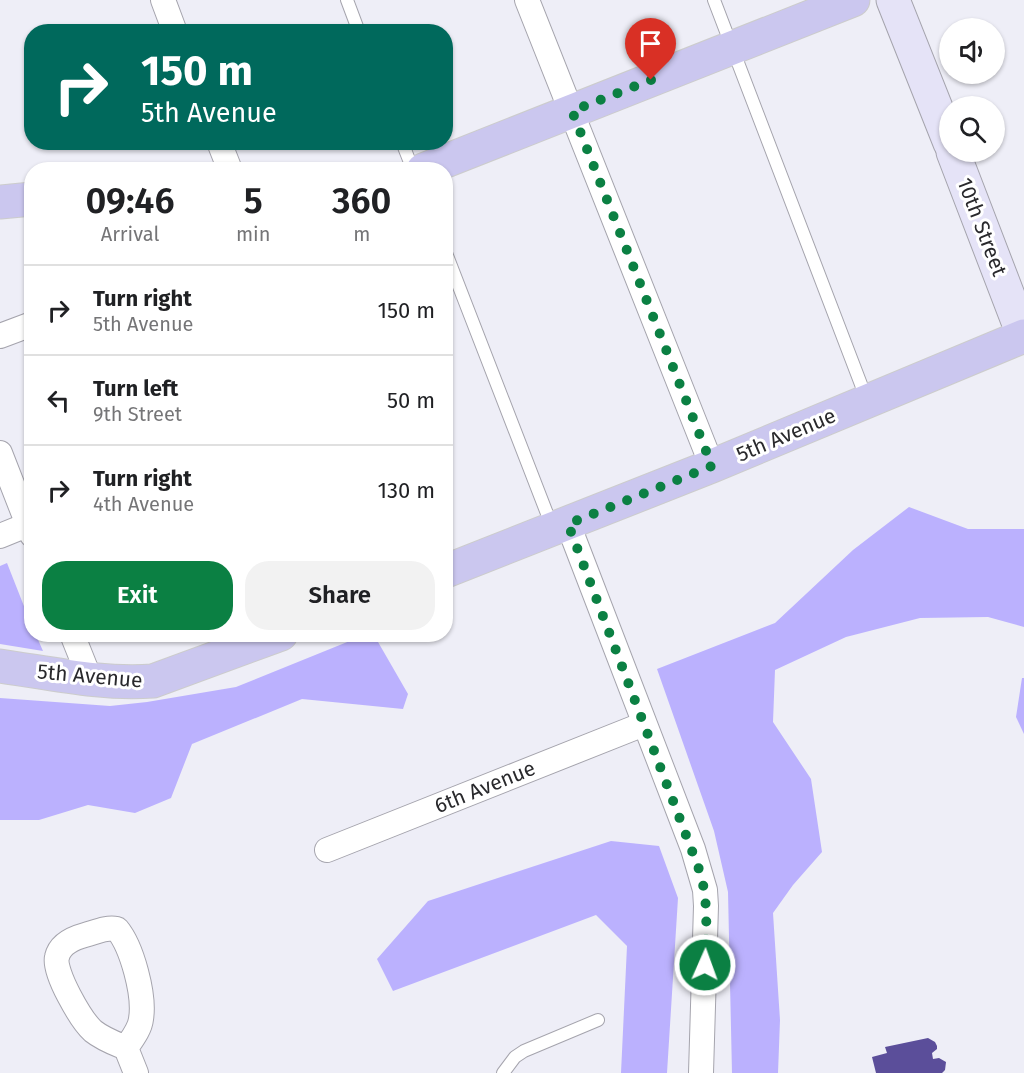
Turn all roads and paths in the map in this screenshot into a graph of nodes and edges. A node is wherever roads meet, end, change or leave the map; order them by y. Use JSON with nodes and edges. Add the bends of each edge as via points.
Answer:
{"nodes":[{"id":1,"x":163,"y":0,"type":"edge"},
{"id":2,"x":347,"y":0,"type":"edge"},
{"id":3,"x":527,"y":0,"type":"edge"},
{"id":4,"x":714,"y":0,"type":"edge"},
{"id":5,"x":853,"y":0,"type":"edge"},
{"id":6,"x":893,"y":0,"type":"edge"},
{"id":7,"x":172,"y":24,"type":"edge"},
{"id":8,"x":356,"y":24,"type":"edge"},
{"id":9,"x":733,"y":48,"type":"junction"},
{"id":10,"x":572,"y":111,"type":"junction"},
{"id":11,"x":939,"y":115,"type":"edge"},
{"id":12,"x":443,"y":162,"type":"edge"},
{"id":13,"x":957,"y":162,"type":"edge"},
{"id":14,"x":24,"y":200,"type":"edge"},
{"id":15,"x":0,"y":202,"type":"edge"},
{"id":16,"x":453,"y":270,"type":"edge"},
{"id":17,"x":24,"y":327,"type":"edge"},
{"id":18,"x":0,"y":336,"type":"edge"},
{"id":19,"x":1024,"y":336,"type":"edge"},
{"id":20,"x":867,"y":400,"type":"junction"},
{"id":21,"x":0,"y":453,"type":"edge"},
{"id":22,"x":712,"y":466,"type":"junction"},
{"id":23,"x":24,"y":517,"type":"edge"},
{"id":24,"x":561,"y":526,"type":"junction"},
{"id":25,"x":24,"y":531,"type":"edge"},
{"id":26,"x":0,"y":536,"type":"edge"},
{"id":27,"x":453,"y":568,"type":"edge"},
{"id":28,"x":75,"y":642,"type":"edge"},
{"id":29,"x":236,"y":642,"type":"edge"},
{"id":30,"x":0,"y":666,"type":"edge"},
{"id":31,"x":90,"y":679,"type":"junction"},
{"id":32,"x":644,"y":724,"type":"junction"},
{"id":33,"x":327,"y":850,"type":"dead end"},
{"id":34,"x":598,"y":1020,"type":"dead end"},
{"id":35,"x":126,"y":1048,"type":"junction"},
{"id":36,"x":136,"y":1073,"type":"edge"},
{"id":37,"x":503,"y":1073,"type":"edge"},
{"id":38,"x":700,"y":1073,"type":"edge"}],
"edges":[{"from":1,"to":7,"type":"street"},
{"from":2,"to":8,"type":"lane"},
{"from":3,"to":10,"type":"street"},
{"from":4,"to":9,"type":"lane"},
{"from":5,"to":9,"type":"main road"},
{"from":6,"to":11,"type":"street"},
{"from":9,"to":10,"type":"main road"},
{"from":9,"to":20,"type":"lane"},
{"from":10,"to":12,"type":"main road"},
{"from":10,"to":22,"type":"street"},
{"from":13,"to":19,"type":"street","name":"10th Street"},
{"from":14,"to":15,"type":"main road"},
{"from":16,"to":24,"type":"lane"},
{"from":17,"to":18,"type":"street"},
{"from":19,"to":20,"type":"main road","name":"5th Avenue"},
{"from":20,"to":22,"type":"main road","name":"5th Avenue"},
{"from":21,"to":23,"type":"street"},
{"from":22,"to":24,"type":"main road","name":"5th Avenue"},
{"from":24,"to":27,"type":"main road","name":"5th Avenue"},
{"from":24,"to":32,"type":"street"},
{"from":25,"to":26,"type":"street"},
{"from":28,"to":31,"type":"street"},
{"from":29,"to":31,"type":"main road","name":"5th Avenue","via":[[153,681]]},
{"from":30,"to":31,"type":"main road","name":"5th Avenue"},
{"from":32,"to":33,"type":"street","name":"6th Avenue"},
{"from":32,"to":38,"type":"street","via":[[693,849],[705,891]]},
{"from":34,"to":37,"type":"lane","via":[[524,1051]]},
{"from":35,"to":35,"type":"street","via":[[141,1021],[140,988],[124,938],[117,929],[109,928],[68,942],[57,954],[56,964],[76,1010],[91,1029]]},
{"from":35,"to":36,"type":"street"}]}
